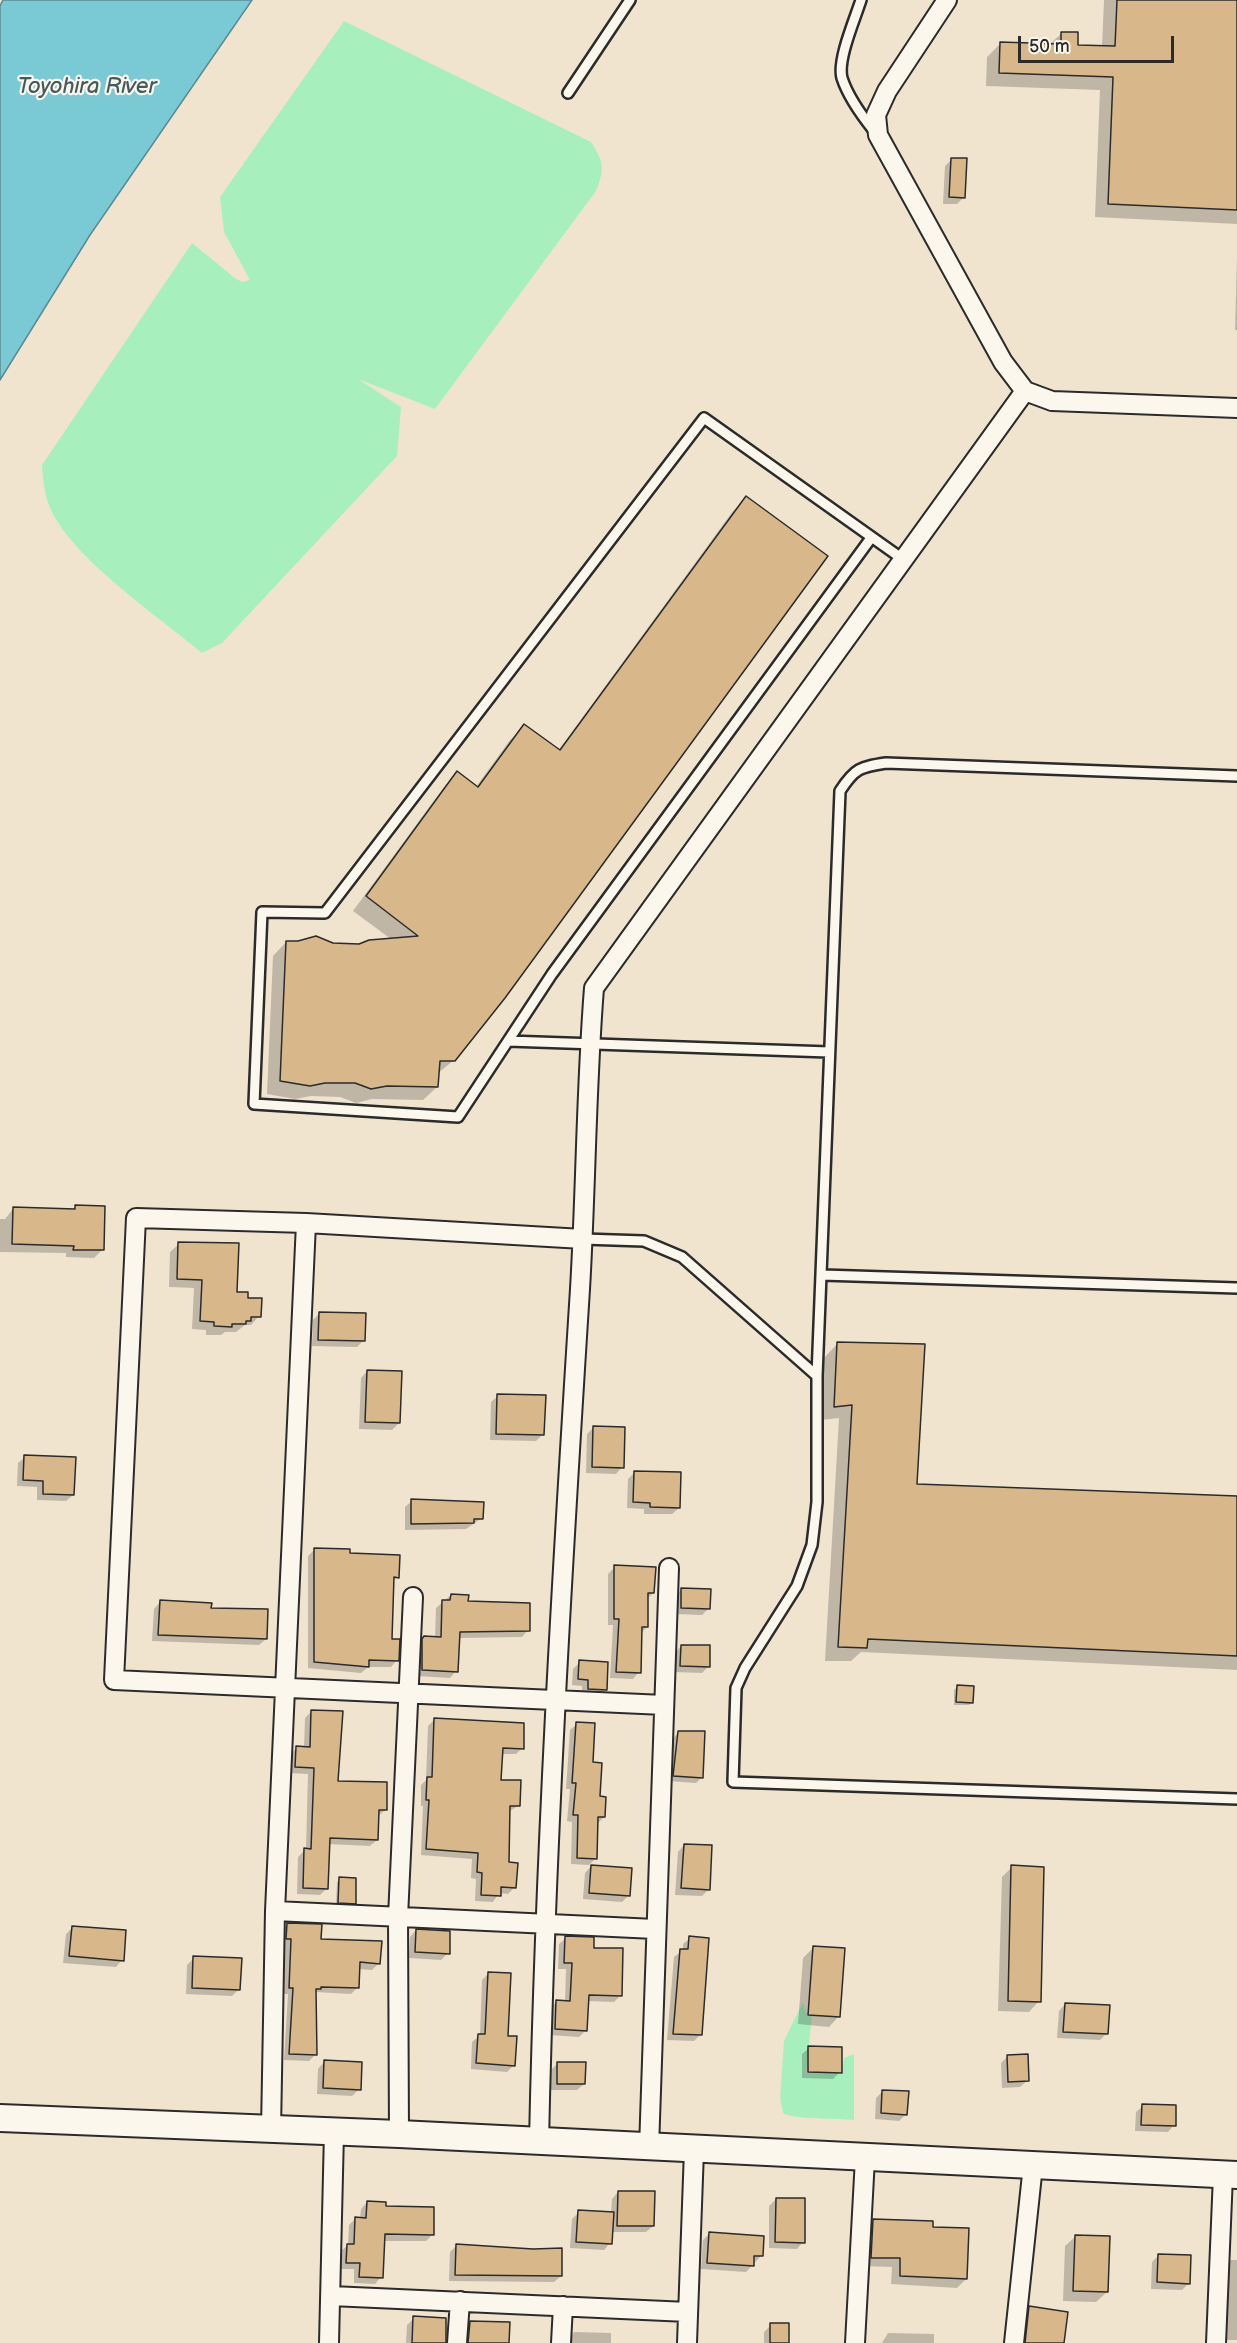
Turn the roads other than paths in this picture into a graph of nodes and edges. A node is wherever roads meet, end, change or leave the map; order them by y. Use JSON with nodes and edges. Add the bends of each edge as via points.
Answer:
{"nodes":[{"id":1,"x":630,"y":0,"type":"edge"},
{"id":2,"x":861,"y":0,"type":"edge"},
{"id":3,"x":947,"y":0,"type":"edge"},
{"id":4,"x":568,"y":93,"type":"dead end"},
{"id":5,"x":879,"y":138,"type":"junction"},
{"id":6,"x":1025,"y":391,"type":"junction"},
{"id":7,"x":1237,"y":408,"type":"edge"},
{"id":8,"x":871,"y":538,"type":"junction"},
{"id":9,"x":904,"y":560,"type":"junction"},
{"id":10,"x":1237,"y":776,"type":"edge"},
{"id":11,"x":508,"y":1041,"type":"junction"},
{"id":12,"x":590,"y":1046,"type":"junction"},
{"id":13,"x":829,"y":1052,"type":"junction"},
{"id":14,"x":306,"y":1223,"type":"junction"},
{"id":15,"x":583,"y":1239,"type":"junction"},
{"id":16,"x":822,"y":1275,"type":"junction"},
{"id":17,"x":1237,"y":1288,"type":"edge"},
{"id":18,"x":818,"y":1376,"type":"junction"},
{"id":19,"x":669,"y":1568,"type":"dead end"},
{"id":20,"x":413,"y":1597,"type":"dead end"},
{"id":21,"x":285,"y":1688,"type":"junction"},
{"id":22,"x":408,"y":1694,"type":"junction"},
{"id":23,"x":555,"y":1700,"type":"junction"},
{"id":24,"x":664,"y":1705,"type":"junction"},
{"id":25,"x":1237,"y":1798,"type":"edge"},
{"id":26,"x":275,"y":1911,"type":"junction"},
{"id":27,"x":398,"y":1917,"type":"junction"},
{"id":28,"x":544,"y":1924,"type":"junction"},
{"id":29,"x":656,"y":1929,"type":"junction"},
{"id":30,"x":0,"y":2118,"type":"edge"},
{"id":31,"x":271,"y":2130,"type":"junction"},
{"id":32,"x":334,"y":2132,"type":"junction"},
{"id":33,"x":399,"y":2134,"type":"junction"},
{"id":34,"x":539,"y":2142,"type":"junction"},
{"id":35,"x":649,"y":2148,"type":"junction"},
{"id":36,"x":694,"y":2150,"type":"junction"},
{"id":37,"x":865,"y":2158,"type":"junction"},
{"id":38,"x":1033,"y":2164,"type":"junction"},
{"id":39,"x":1230,"y":2175,"type":"edge"},
{"id":40,"x":331,"y":2296,"type":"junction"},
{"id":41,"x":460,"y":2301,"type":"junction"},
{"id":42,"x":563,"y":2306,"type":"junction"},
{"id":43,"x":688,"y":2312,"type":"junction"},
{"id":44,"x":329,"y":2343,"type":"edge"},
{"id":45,"x":457,"y":2343,"type":"edge"},
{"id":46,"x":561,"y":2343,"type":"edge"},
{"id":47,"x":687,"y":2343,"type":"edge"},
{"id":48,"x":855,"y":2343,"type":"edge"},
{"id":49,"x":1014,"y":2343,"type":"edge"},
{"id":50,"x":1216,"y":2343,"type":"edge"}],
"edges":[{"from":1,"to":4,"type":"lane"},
{"from":2,"to":5,"type":"lane","via":[[843,58],[842,77]]},
{"from":3,"to":5,"type":"street","via":[[887,91],[876,115]]},
{"from":5,"to":6,"type":"street","via":[[1003,362]]},
{"from":6,"to":7,"type":"street","via":[[1052,401]]},
{"from":6,"to":9,"type":"street"},
{"from":8,"to":9,"type":"lane"},
{"from":8,"to":11,"type":"lane","via":[[559,965]]},
{"from":8,"to":11,"type":"lane","via":[[704,418],[325,914],[262,912],[254,1104],[458,1117]]},
{"from":9,"to":12,"type":"street","via":[[594,988]]},
{"from":10,"to":13,"type":"lane","via":[[886,763],[861,767],[840,791]]},
{"from":11,"to":12,"type":"lane"},
{"from":12,"to":13,"type":"lane"},
{"from":12,"to":15,"type":"street"},
{"from":13,"to":16,"type":"lane"},
{"from":14,"to":15,"type":"street"},
{"from":14,"to":21,"type":"street"},
{"from":14,"to":21,"type":"street","via":[[136,1218],[114,1680]]},
{"from":15,"to":18,"type":"lane","via":[[644,1241],[682,1257]]},
{"from":15,"to":23,"type":"street"},
{"from":16,"to":17,"type":"lane"},
{"from":16,"to":18,"type":"lane"},
{"from":18,"to":25,"type":"lane","via":[[817,1502],[812,1545],[797,1586],[736,1688],[733,1782]]},
{"from":19,"to":24,"type":"street"},
{"from":20,"to":22,"type":"street"},
{"from":21,"to":22,"type":"street"},
{"from":21,"to":26,"type":"street"},
{"from":22,"to":23,"type":"street"},
{"from":22,"to":27,"type":"street"},
{"from":23,"to":24,"type":"street"},
{"from":23,"to":28,"type":"street"},
{"from":24,"to":29,"type":"street"},
{"from":26,"to":27,"type":"street"},
{"from":26,"to":31,"type":"street"},
{"from":27,"to":28,"type":"street"},
{"from":27,"to":33,"type":"street"},
{"from":28,"to":29,"type":"street"},
{"from":28,"to":34,"type":"street"},
{"from":29,"to":35,"type":"street"},
{"from":30,"to":31,"type":"street"},
{"from":31,"to":32,"type":"street"},
{"from":32,"to":33,"type":"street"},
{"from":32,"to":40,"type":"street"},
{"from":33,"to":34,"type":"street"},
{"from":34,"to":35,"type":"street"},
{"from":35,"to":36,"type":"street"},
{"from":36,"to":37,"type":"street"},
{"from":36,"to":43,"type":"street"},
{"from":37,"to":38,"type":"street"},
{"from":37,"to":48,"type":"street"},
{"from":38,"to":39,"type":"street"},
{"from":38,"to":49,"type":"street"},
{"from":39,"to":50,"type":"street"},
{"from":40,"to":41,"type":"street"},
{"from":40,"to":44,"type":"street"},
{"from":41,"to":42,"type":"street"},
{"from":41,"to":45,"type":"street"},
{"from":42,"to":43,"type":"street"},
{"from":42,"to":46,"type":"street"},
{"from":43,"to":47,"type":"street"}]}
